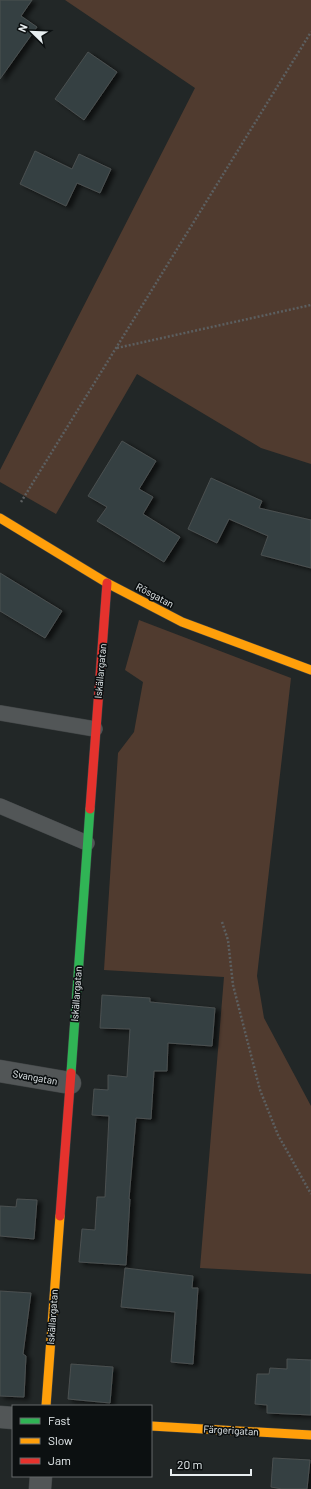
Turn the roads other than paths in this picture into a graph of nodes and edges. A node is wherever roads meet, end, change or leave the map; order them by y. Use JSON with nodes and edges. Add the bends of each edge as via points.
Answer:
{"nodes":[{"id":1,"x":4,"y":521,"type":"edge"},
{"id":2,"x":107,"y":583,"type":"junction"},
{"id":3,"x":311,"y":670,"type":"edge"},
{"id":4,"x":0,"y":713,"type":"edge"},
{"id":5,"x":95,"y":729,"type":"junction"},
{"id":6,"x":0,"y":806,"type":"edge"},
{"id":7,"x":87,"y":843,"type":"junction"},
{"id":8,"x":0,"y":1071,"type":"edge"},
{"id":9,"x":70,"y":1083,"type":"junction"},
{"id":10,"x":46,"y":1405,"type":"edge"},
{"id":11,"x":0,"y":1417,"type":"edge"},
{"id":12,"x":12,"y":1418,"type":"edge"},
{"id":13,"x":152,"y":1426,"type":"edge"},
{"id":14,"x":311,"y":1435,"type":"edge"},
{"id":15,"x":41,"y":1477,"type":"edge"},
{"id":16,"x":40,"y":1489,"type":"edge"}],
"edges":[{"from":1,"to":2,"type":"street","name":"Rösgatan"},
{"from":2,"to":3,"type":"street","name":"Rösgatan","via":[[182,622]]},
{"from":2,"to":5,"type":"street","name":"Iskällargatan"},
{"from":4,"to":5,"type":"lane"},
{"from":5,"to":7,"type":"street","name":"Iskällargatan"},
{"from":6,"to":7,"type":"lane"},
{"from":7,"to":9,"type":"street","name":"Iskällargatan"},
{"from":8,"to":9,"type":"street","name":"Svangatan"},
{"from":9,"to":10,"type":"street","name":"Iskällargatan"},
{"from":11,"to":12,"type":"street"},
{"from":13,"to":14,"type":"street","name":"Färgerigatan"},
{"from":15,"to":16,"type":"street"}]}
